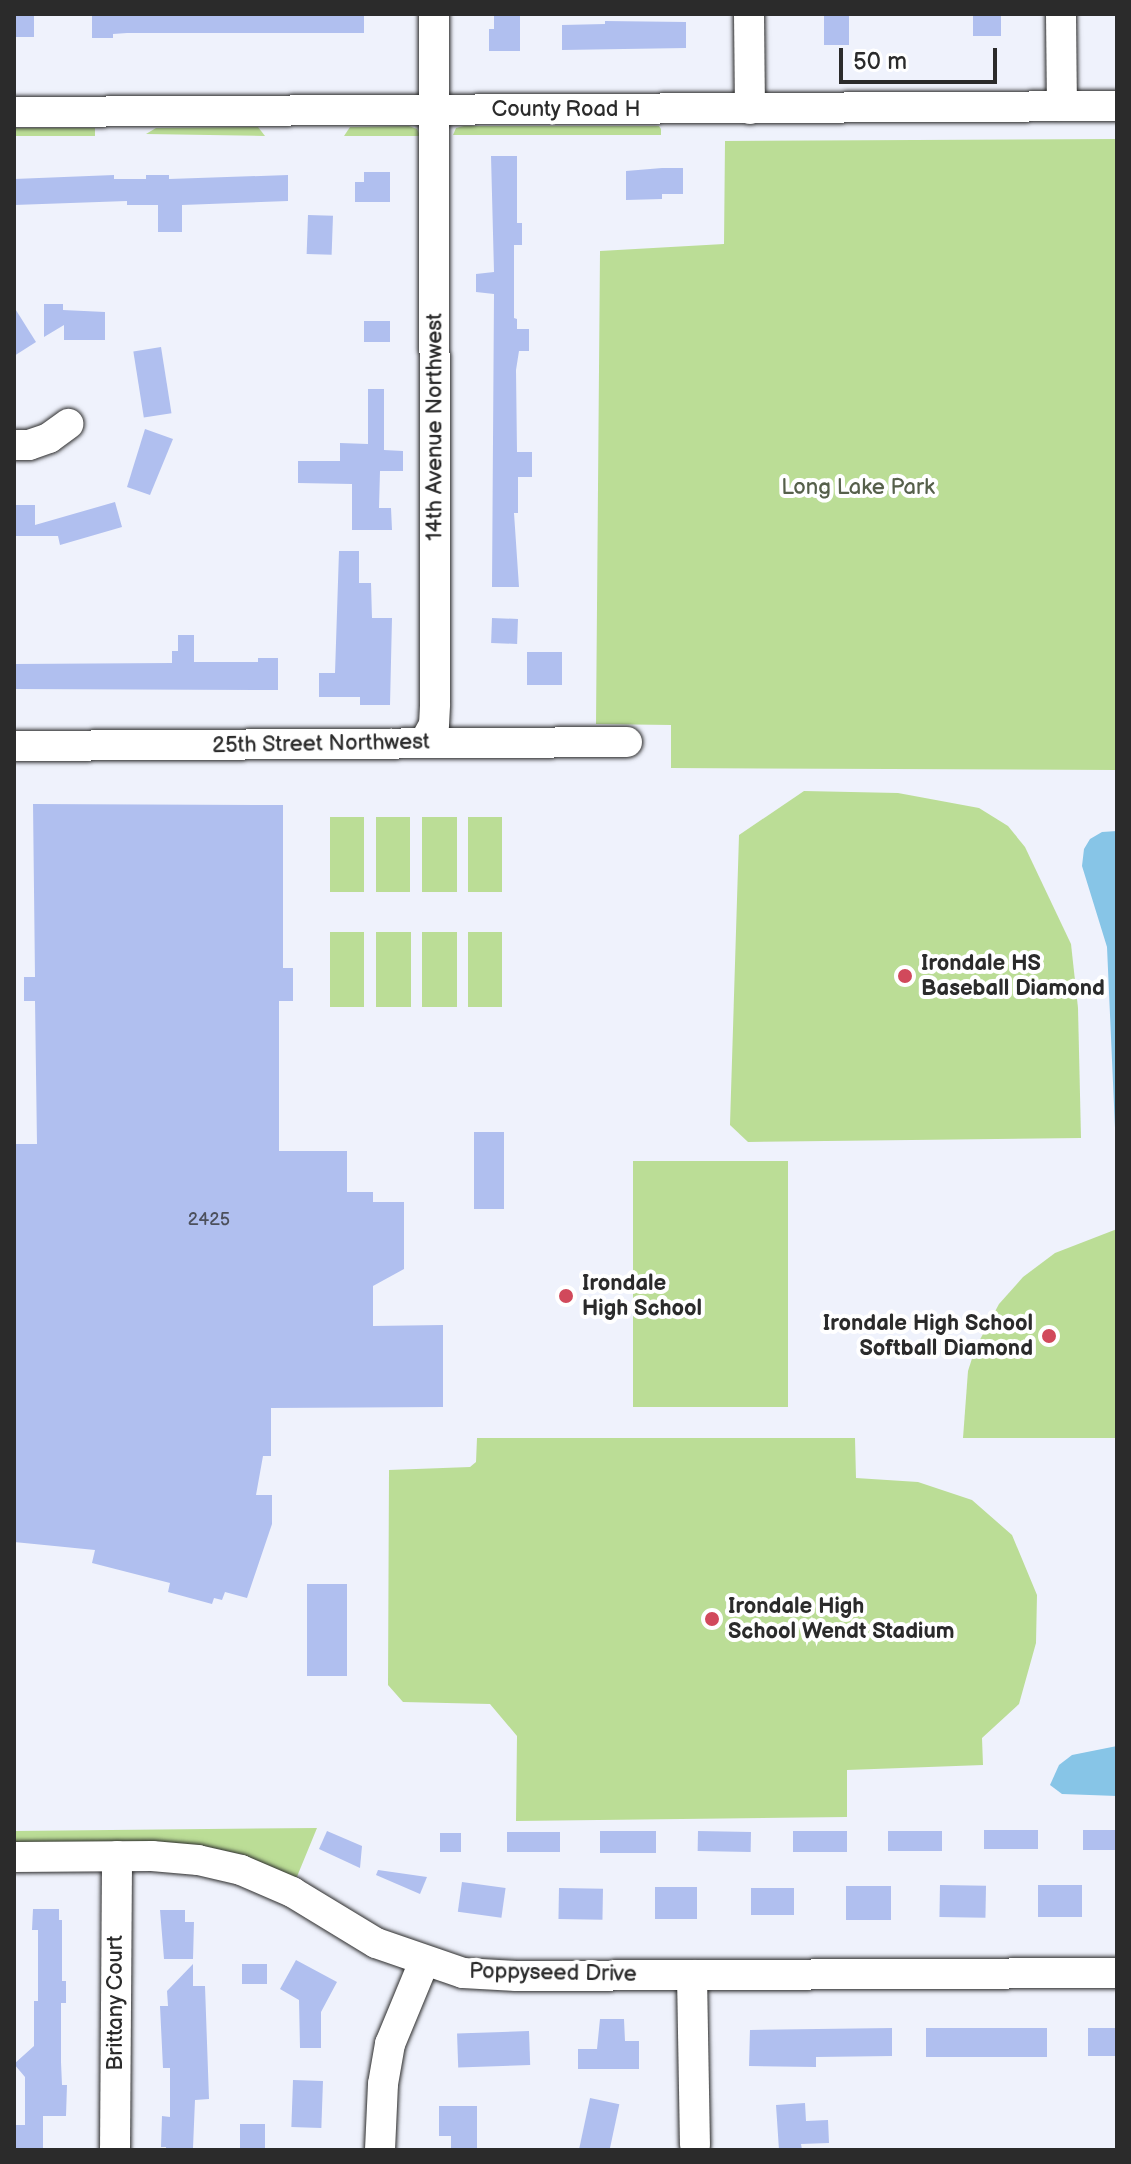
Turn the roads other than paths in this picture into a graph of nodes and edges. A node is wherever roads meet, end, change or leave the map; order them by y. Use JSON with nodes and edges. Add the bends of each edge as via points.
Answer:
{"nodes":[{"id":1,"x":434,"y":14,"type":"edge"},
{"id":2,"x":749,"y":14,"type":"edge"},
{"id":3,"x":1061,"y":14,"type":"edge"},
{"id":4,"x":1062,"y":106,"type":"junction"},
{"id":5,"x":1117,"y":106,"type":"edge"},
{"id":6,"x":750,"y":109,"type":"junction"},
{"id":7,"x":435,"y":110,"type":"junction"},
{"id":8,"x":14,"y":112,"type":"edge"},
{"id":9,"x":68,"y":424,"type":"dead end"},
{"id":10,"x":14,"y":445,"type":"edge"},
{"id":11,"x":425,"y":741,"type":"junction"},
{"id":12,"x":627,"y":742,"type":"dead end"},
{"id":13,"x":14,"y":746,"type":"edge"},
{"id":14,"x":117,"y":1856,"type":"junction"},
{"id":15,"x":14,"y":1857,"type":"edge"},
{"id":16,"x":424,"y":1962,"type":"junction"},
{"id":17,"x":1117,"y":1973,"type":"edge"},
{"id":18,"x":692,"y":1975,"type":"junction"},
{"id":19,"x":695,"y":2145,"type":"dead end"},
{"id":20,"x":115,"y":2150,"type":"edge"},
{"id":21,"x":380,"y":2150,"type":"edge"}],
"edges":[{"from":1,"to":7,"type":"street","name":"14th Avenue Northwest"},
{"from":2,"to":6,"type":"street"},
{"from":3,"to":4,"type":"street"},
{"from":4,"to":5,"type":"street","name":"County Road H"},
{"from":4,"to":6,"type":"street","name":"County Road H"},
{"from":6,"to":7,"type":"street","name":"County Road H"},
{"from":7,"to":8,"type":"street","name":"County Road H"},
{"from":7,"to":11,"type":"street","name":"14th Avenue Northwest","via":[[435,704],[434,725]]},
{"from":9,"to":10,"type":"street","via":[[49,438]]},
{"from":11,"to":12,"type":"street","name":"25th Street Northwest"},
{"from":11,"to":13,"type":"street","name":"25th Street Northwest","via":[[406,746]]},
{"from":14,"to":15,"type":"street","name":"Poppyseed Drive"},
{"from":14,"to":16,"type":"street","name":"Poppyseed Drive","via":[[198,1860],[241,1870],[292,1892],[376,1943]]},
{"from":14,"to":20,"type":"street","name":"Brittany Court"},
{"from":16,"to":18,"type":"street","name":"Poppyseed Drive","via":[[495,1975]]},
{"from":16,"to":21,"type":"street","via":[[390,2044]]},
{"from":17,"to":18,"type":"street","name":"Poppyseed Drive"},
{"from":18,"to":19,"type":"street"}]}
